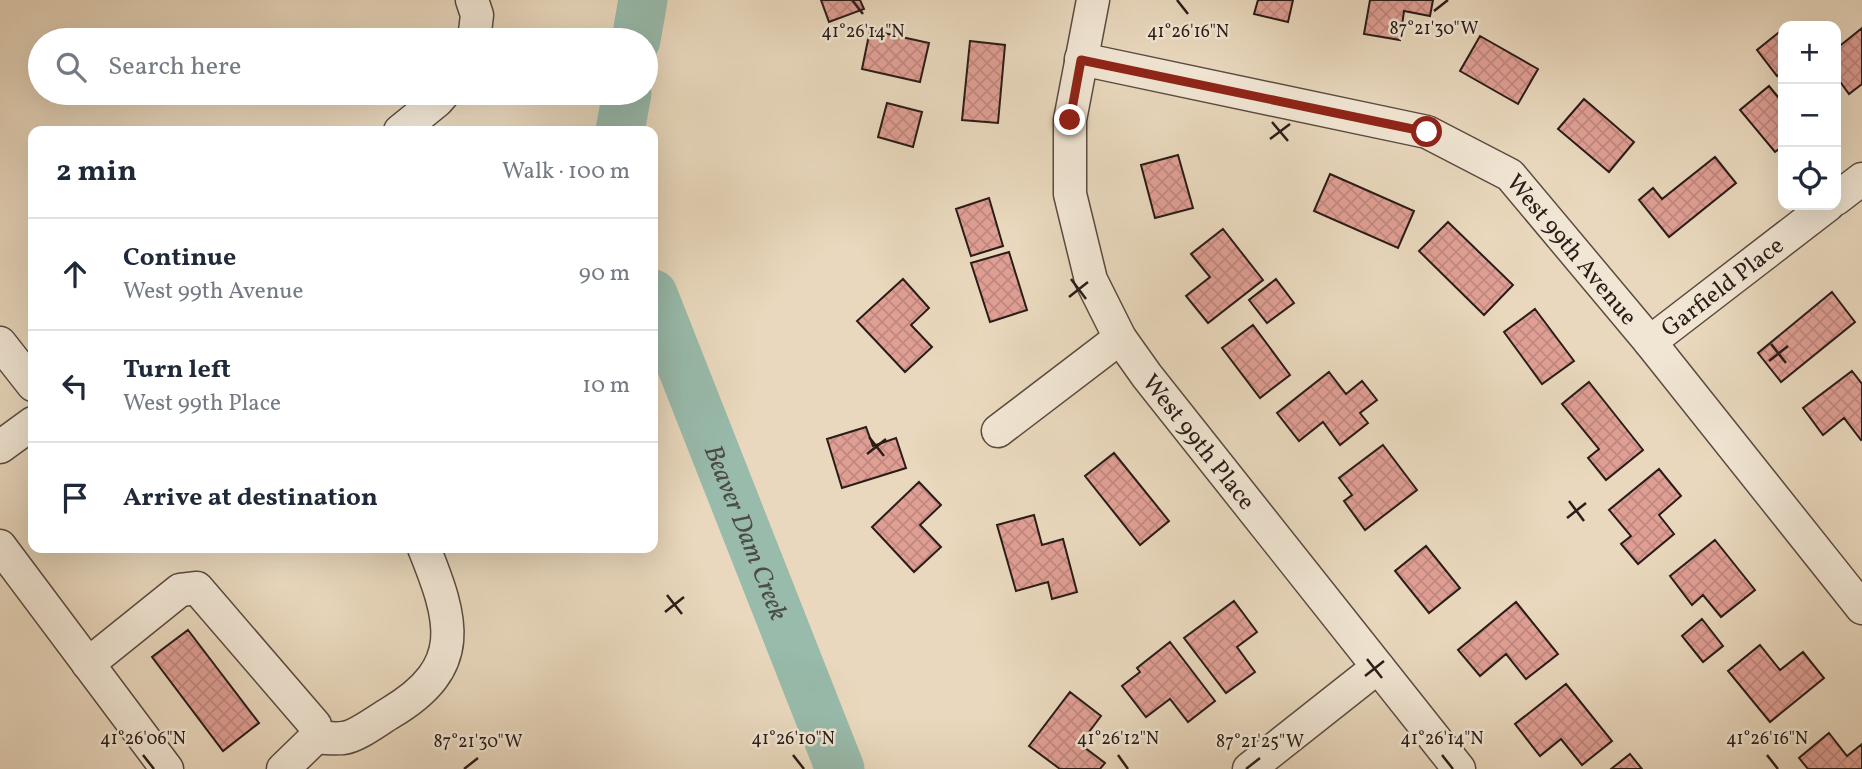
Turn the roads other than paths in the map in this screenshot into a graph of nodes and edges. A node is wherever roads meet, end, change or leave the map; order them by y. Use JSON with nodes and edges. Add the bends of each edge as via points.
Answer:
{"nodes":[{"id":1,"x":472,"y":0,"type":"edge"},
{"id":2,"x":1093,"y":0,"type":"edge"},
{"id":3,"x":475,"y":28,"type":"edge"},
{"id":4,"x":1081,"y":60,"type":"junction"},
{"id":5,"x":432,"y":105,"type":"edge"},
{"id":6,"x":406,"y":126,"type":"edge"},
{"id":7,"x":1862,"y":179,"type":"edge"},
{"id":8,"x":1841,"y":195,"type":"edge"},
{"id":9,"x":1822,"y":210,"type":"edge"},
{"id":10,"x":1120,"y":338,"type":"junction"},
{"id":11,"x":0,"y":342,"type":"edge"},
{"id":12,"x":1650,"y":342,"type":"junction"},
{"id":13,"x":28,"y":378,"type":"edge"},
{"id":14,"x":28,"y":427,"type":"edge"},
{"id":15,"x":998,"y":431,"type":"dead end"},
{"id":16,"x":0,"y":447,"type":"edge"},
{"id":17,"x":0,"y":546,"type":"edge"},
{"id":18,"x":426,"y":553,"type":"edge"},
{"id":19,"x":1862,"y":608,"type":"edge"},
{"id":20,"x":88,"y":664,"type":"junction"},
{"id":21,"x":1378,"y":667,"type":"junction"},
{"id":22,"x":316,"y":737,"type":"junction"},
{"id":23,"x":167,"y":769,"type":"edge"},
{"id":24,"x":283,"y":769,"type":"edge"},
{"id":25,"x":1249,"y":769,"type":"edge"},
{"id":26,"x":1459,"y":769,"type":"edge"}],
"edges":[{"from":1,"to":3,"type":"street"},
{"from":2,"to":4,"type":"street","name":"West 99th Place"},
{"from":4,"to":10,"type":"street","name":"West 99th Place","via":[[1070,120],[1070,194],[1091,279]]},
{"from":4,"to":12,"type":"street","name":"West 99th Avenue","via":[[1427,132],[1510,175]]},
{"from":5,"to":6,"type":"street"},
{"from":7,"to":8,"type":"street"},
{"from":9,"to":12,"type":"street","name":"Garfield Place"},
{"from":10,"to":15,"type":"street"},
{"from":10,"to":21,"type":"street","name":"West 99th Place"},
{"from":11,"to":13,"type":"street"},
{"from":12,"to":19,"type":"street","name":"West 99th Avenue"},
{"from":14,"to":16,"type":"street"},
{"from":17,"to":20,"type":"street"},
{"from":18,"to":22,"type":"street","via":[[449,626],[445,654],[432,682],[413,699],[345,738]]},
{"from":20,"to":22,"type":"street","via":[[180,590],[197,587],[315,725]]},
{"from":20,"to":23,"type":"street"},
{"from":21,"to":25,"type":"street"},
{"from":21,"to":26,"type":"street","name":"West 99th Place"},
{"from":22,"to":24,"type":"street"}]}
